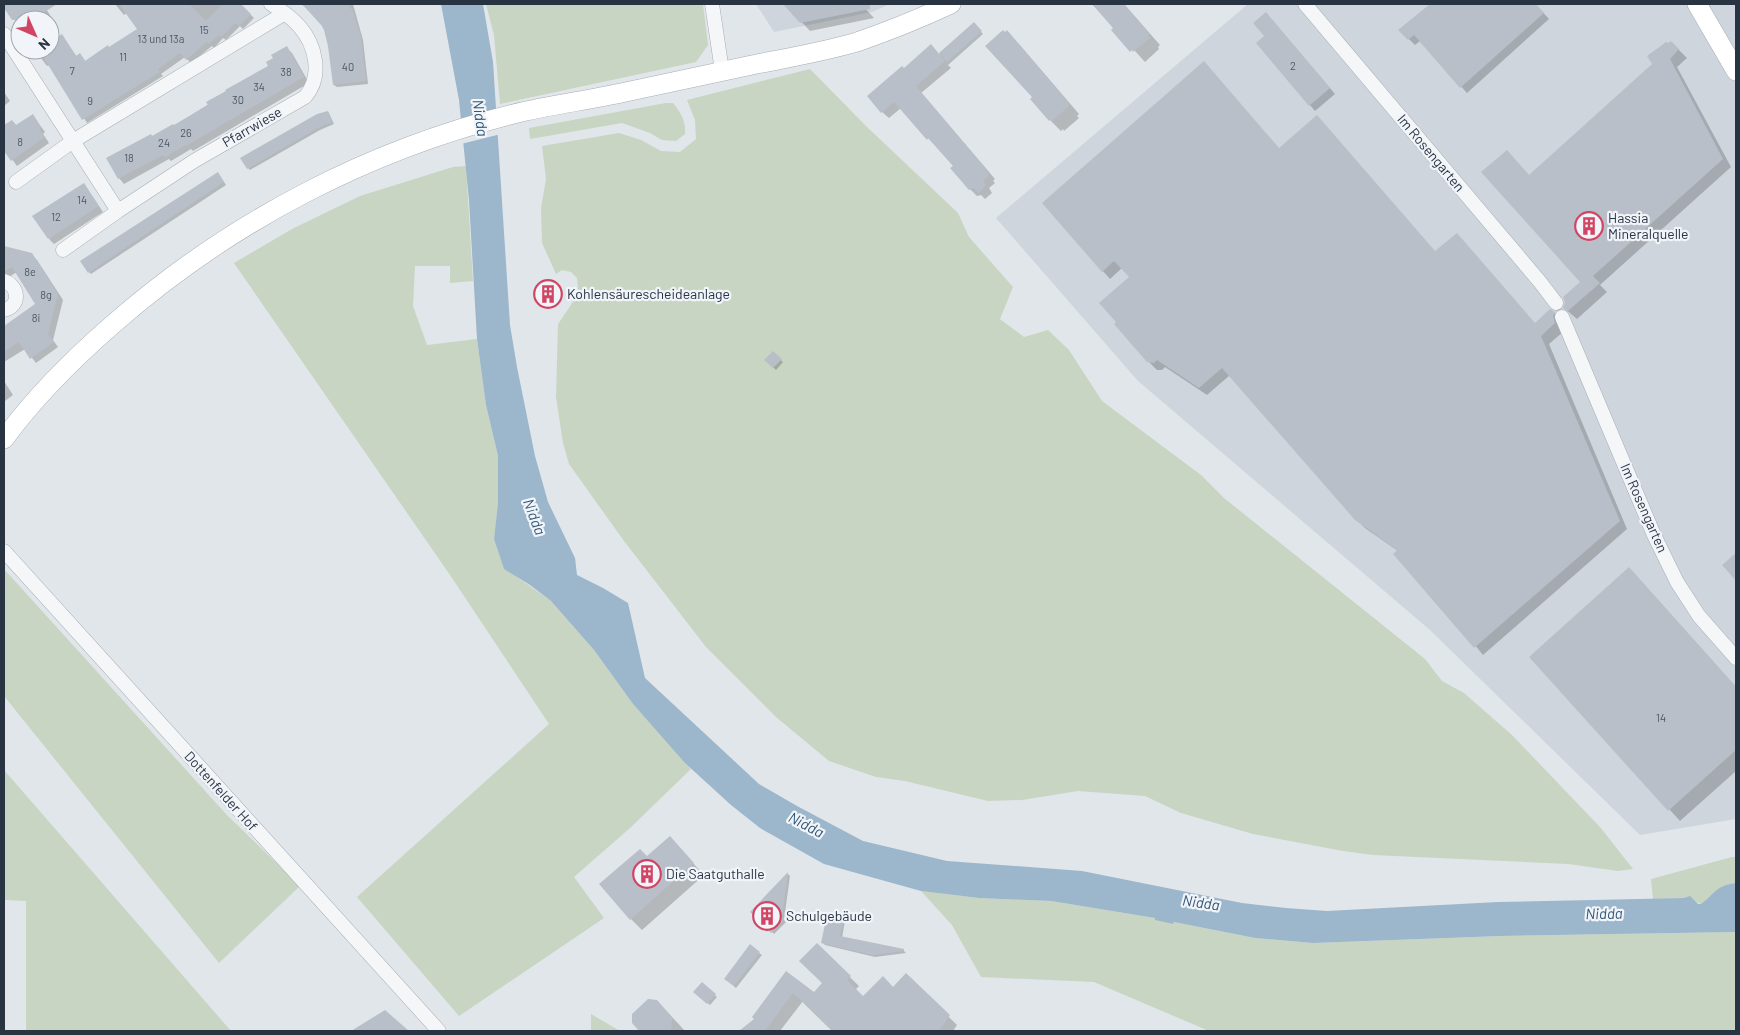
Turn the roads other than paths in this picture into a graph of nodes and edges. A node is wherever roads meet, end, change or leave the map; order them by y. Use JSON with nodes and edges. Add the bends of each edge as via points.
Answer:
{"nodes":[{"id":1,"x":272,"y":4,"type":"edge"},
{"id":2,"x":712,"y":4,"type":"edge"},
{"id":3,"x":952,"y":4,"type":"edge"},
{"id":4,"x":1305,"y":4,"type":"edge"},
{"id":5,"x":1697,"y":4,"type":"edge"},
{"id":6,"x":284,"y":13,"type":"junction"},
{"id":7,"x":4,"y":34,"type":"edge"},
{"id":8,"x":722,"y":71,"type":"junction"},
{"id":9,"x":1736,"y":72,"type":"edge"},
{"id":10,"x":73,"y":142,"type":"junction"},
{"id":11,"x":16,"y":182,"type":"dead end"},
{"id":12,"x":118,"y":211,"type":"junction"},
{"id":13,"x":64,"y":250,"type":"dead end"},
{"id":14,"x":4,"y":281,"type":"edge"},
{"id":15,"x":1556,"y":303,"type":"dead end"},
{"id":16,"x":4,"y":310,"type":"edge"},
{"id":17,"x":1562,"y":317,"type":"dead end"},
{"id":18,"x":6,"y":434,"type":"edge"},
{"id":19,"x":4,"y":551,"type":"edge"},
{"id":20,"x":1736,"y":658,"type":"edge"},
{"id":21,"x":439,"y":1031,"type":"edge"}],
"edges":[{"from":1,"to":6,"type":"street","name":"Pfarrwiese"},
{"from":2,"to":8,"type":"street"},
{"from":3,"to":8,"type":"main road","via":[[882,33],[828,50]]},
{"from":4,"to":15,"type":"street","name":"Im Rosengarten"},
{"from":5,"to":9,"type":"main road"},
{"from":6,"to":10,"type":"street"},
{"from":6,"to":12,"type":"street","name":"Pfarrwiese","via":[[298,24],[312,47],[316,75],[305,97]]},
{"from":7,"to":10,"type":"street"},
{"from":8,"to":18,"type":"main road","via":[[488,121],[428,140],[320,185],[218,244],[148,295],[96,339]]},
{"from":10,"to":11,"type":"street"},
{"from":10,"to":12,"type":"street"},
{"from":12,"to":13,"type":"street","name":"Pfarrwiese"},
{"from":14,"to":16,"type":"street","via":[[16,294],[11,307]]},
{"from":17,"to":20,"type":"street","name":"Im Rosengarten","via":[[1677,582],[1699,616]]},
{"from":19,"to":21,"type":"street","name":"Dottenfelder Hof"}]}
